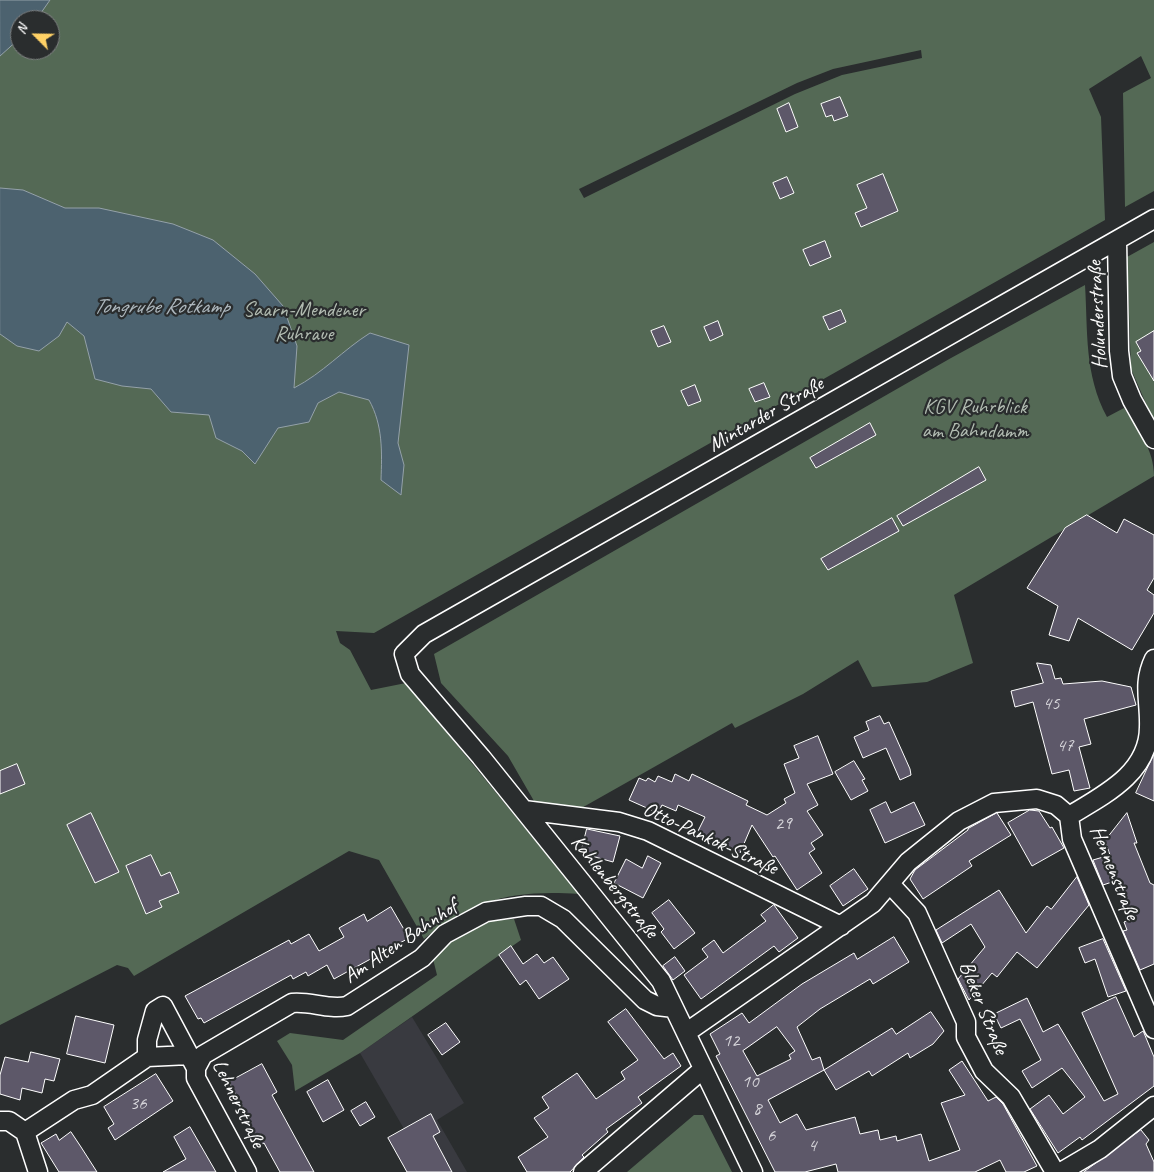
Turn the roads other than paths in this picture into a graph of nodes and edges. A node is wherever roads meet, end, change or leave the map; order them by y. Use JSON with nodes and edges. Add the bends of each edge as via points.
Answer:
{"nodes":[{"id":1,"x":1154,"y":219,"type":"edge"},
{"id":2,"x":1117,"y":240,"type":"junction"},
{"id":3,"x":1154,"y":439,"type":"edge"},
{"id":4,"x":404,"y":654,"type":"joint"},
{"id":5,"x":1154,"y":659,"type":"edge"},
{"id":6,"x":524,"y":810,"type":"junction"},
{"id":7,"x":1069,"y":816,"type":"junction"},
{"id":8,"x":890,"y":884,"type":"junction"},
{"id":9,"x":841,"y":926,"type":"junction"},
{"id":10,"x":674,"y":1008,"type":"junction"},
{"id":11,"x":1154,"y":1029,"type":"edge"},
{"id":12,"x":687,"y":1032,"type":"junction"},
{"id":13,"x":147,"y":1057,"type":"junction"},
{"id":14,"x":192,"y":1062,"type":"junction"},
{"id":15,"x":702,"y":1070,"type":"junction"},
{"id":16,"x":1154,"y":1106,"type":"edge"},
{"id":17,"x":0,"y":1121,"type":"edge"},
{"id":18,"x":25,"y":1132,"type":"junction"},
{"id":19,"x":36,"y":1169,"type":"edge"},
{"id":20,"x":246,"y":1172,"type":"edge"},
{"id":21,"x":583,"y":1172,"type":"edge"},
{"id":22,"x":753,"y":1172,"type":"edge"},
{"id":23,"x":1054,"y":1172,"type":"edge"},
{"id":24,"x":1061,"y":1172,"type":"edge"}],
"edges":[{"from":1,"to":2,"type":"street","name":"Mintarder Straße"},
{"from":2,"to":3,"type":"street","name":"Holunderstraße","via":[[1122,376]]},
{"from":2,"to":4,"type":"street","name":"Mintarder Straße","via":[[424,634]]},
{"from":4,"to":6,"type":"street","name":"Kahlenbergstraße","via":[[410,674]]},
{"from":5,"to":7,"type":"street","via":[[1145,693],[1149,727],[1146,748],[1136,766],[1117,786]]},
{"from":6,"to":9,"type":"street","name":"Otto-Pankok-Straße","via":[[618,822],[648,831]]},
{"from":6,"to":10,"type":"street","name":"Kahlenbergstraße","via":[[661,981]]},
{"from":7,"to":8,"type":"street","via":[[1056,805],[1037,799],[994,802],[958,821],[937,837],[908,862]]},
{"from":7,"to":11,"type":"street","name":"Hennenstraße","via":[[1072,839]]},
{"from":8,"to":9,"type":"street","via":[[873,904]]},
{"from":8,"to":23,"type":"street","name":"Bleker Straße","via":[[917,913],[966,1022],[966,1037],[984,1071],[1011,1097]]},
{"from":9,"to":12,"type":"street"},
{"from":10,"to":12,"type":"street","name":"Kahlenbergstraße"},
{"from":10,"to":14,"type":"street","name":"Am Alten Bahnhof","via":[[657,1006],[645,1000],[563,919],[541,906],[526,906],[486,912],[445,934],[422,958],[347,1006],[335,1008],[292,1003]]},
{"from":12,"to":15,"type":"street","name":"Kahlenbergstraße"},
{"from":13,"to":14,"type":"street"},
{"from":13,"to":14,"type":"street","via":[[147,1040],[155,1012],[163,1006]]},
{"from":13,"to":18,"type":"street","via":[[92,1095],[74,1100]]},
{"from":14,"to":20,"type":"street","name":"Lehnerstraße","via":[[196,1078]]},
{"from":15,"to":21,"type":"street"},
{"from":15,"to":22,"type":"street","name":"Kahlenbergstraße"},
{"from":16,"to":24,"type":"street","via":[[1100,1148]]},
{"from":17,"to":18,"type":"street","via":[[9,1121]]},
{"from":18,"to":19,"type":"street"}]}
